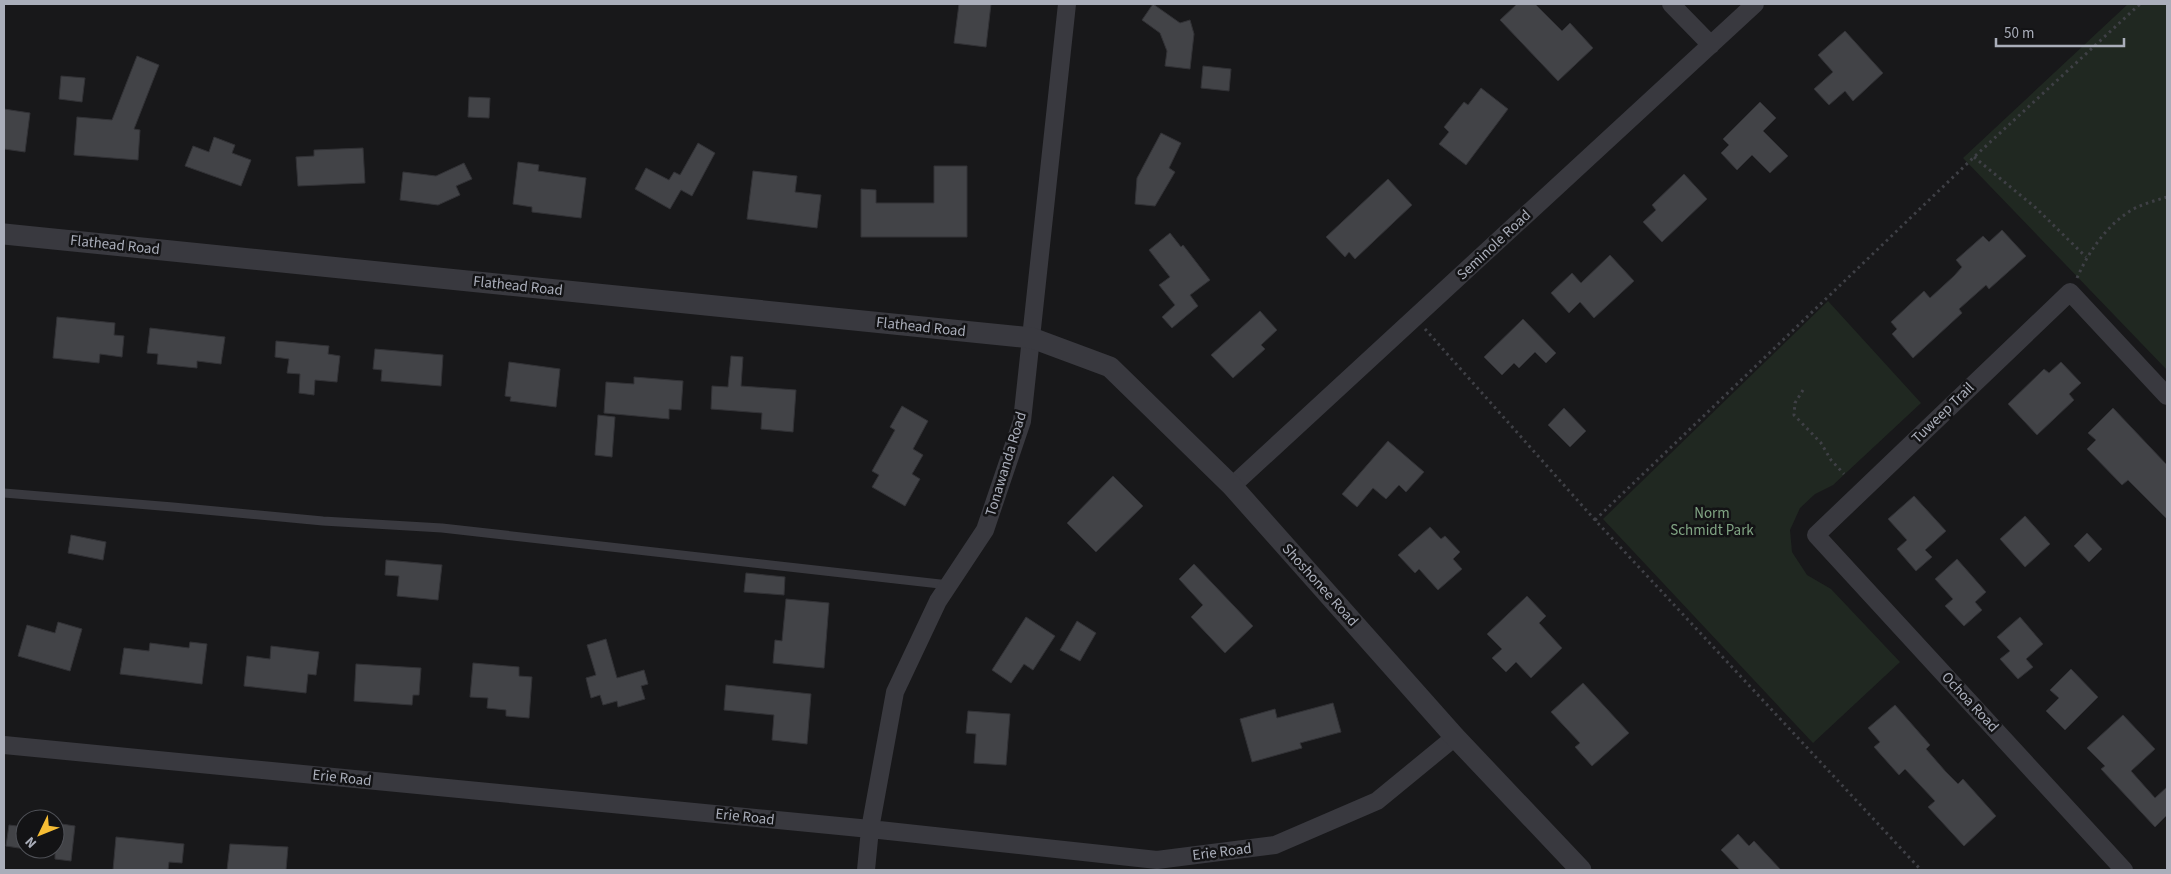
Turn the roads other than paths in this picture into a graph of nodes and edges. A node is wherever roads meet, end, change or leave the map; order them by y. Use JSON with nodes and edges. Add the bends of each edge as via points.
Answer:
{"nodes":[{"id":1,"x":1067,"y":4,"type":"edge"},
{"id":2,"x":1671,"y":4,"type":"edge"},
{"id":3,"x":1755,"y":4,"type":"edge"},
{"id":4,"x":1711,"y":45,"type":"junction"},
{"id":5,"x":4,"y":234,"type":"edge"},
{"id":6,"x":1032,"y":338,"type":"junction"},
{"id":7,"x":2167,"y":396,"type":"edge"},
{"id":8,"x":1232,"y":486,"type":"junction"},
{"id":9,"x":4,"y":494,"type":"edge"},
{"id":10,"x":1816,"y":534,"type":"joint"},
{"id":11,"x":949,"y":585,"type":"junction"},
{"id":12,"x":1454,"y":737,"type":"junction"},
{"id":13,"x":4,"y":745,"type":"edge"},
{"id":14,"x":870,"y":829,"type":"junction"},
{"id":15,"x":866,"y":870,"type":"edge"},
{"id":16,"x":1581,"y":870,"type":"edge"},
{"id":17,"x":2124,"y":870,"type":"edge"}],
"edges":[{"from":1,"to":6,"type":"street","name":"Tonawanda Road"},
{"from":2,"to":4,"type":"street"},
{"from":3,"to":4,"type":"street","name":"Seminole Road"},
{"from":4,"to":8,"type":"street","name":"Seminole Road"},
{"from":5,"to":6,"type":"street","name":"Flathead Road"},
{"from":6,"to":8,"type":"street","name":"Shoshonee Road","via":[[1110,367]]},
{"from":6,"to":11,"type":"street","name":"Tonawanda Road","via":[[1022,421],[985,530]]},
{"from":7,"to":10,"type":"street","name":"Tuweep Trail","via":[[2070,292]]},
{"from":8,"to":12,"type":"street","name":"Shoshonee Road"},
{"from":9,"to":11,"type":"lane","via":[[442,528]]},
{"from":10,"to":17,"type":"street","name":"Ochoa Road"},
{"from":11,"to":14,"type":"street","name":"Tonawanda Road","via":[[938,601],[895,692]]},
{"from":12,"to":14,"type":"street","name":"Erie Road","via":[[1377,801],[1275,845],[1157,860]]},
{"from":12,"to":16,"type":"street","name":"Shoshonee Road"},
{"from":13,"to":14,"type":"street","name":"Erie Road"},
{"from":14,"to":15,"type":"street","name":"Tonawanda Road"}]}
